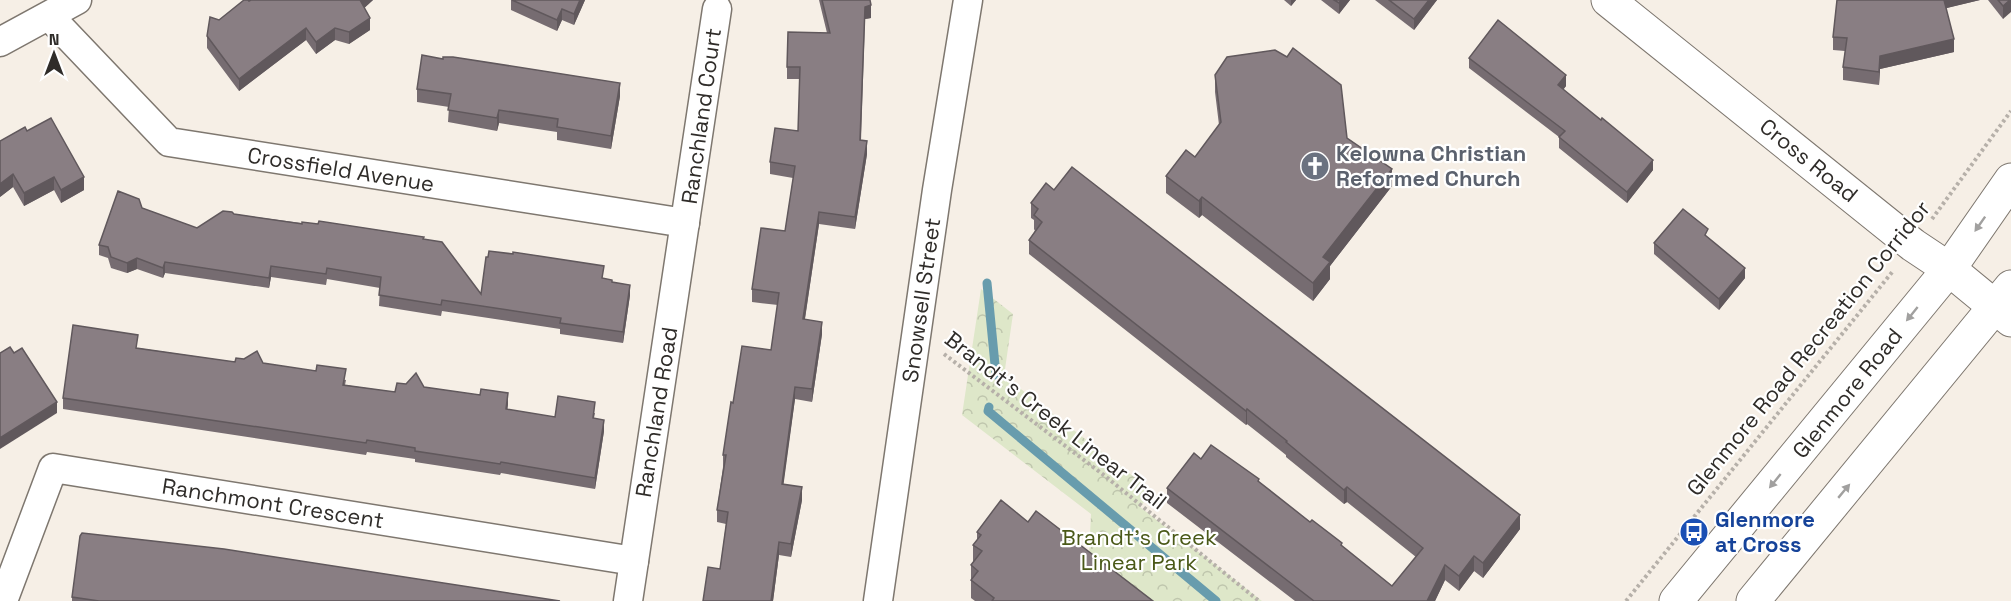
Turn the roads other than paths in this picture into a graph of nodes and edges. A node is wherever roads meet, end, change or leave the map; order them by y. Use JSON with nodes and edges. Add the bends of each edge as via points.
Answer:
{"nodes":[{"id":1,"x":77,"y":0,"type":"edge"},
{"id":2,"x":968,"y":0,"type":"edge"},
{"id":3,"x":1608,"y":0,"type":"edge"},
{"id":4,"x":717,"y":9,"type":"dead end"},
{"id":5,"x":49,"y":16,"type":"junction"},
{"id":6,"x":0,"y":42,"type":"edge"},
{"id":7,"x":2011,"y":180,"type":"edge"},
{"id":8,"x":685,"y":223,"type":"junction"},
{"id":9,"x":1949,"y":269,"type":"junction"},
{"id":10,"x":2006,"y":305,"type":"edge"},
{"id":11,"x":634,"y":561,"type":"junction"},
{"id":12,"x":3,"y":601,"type":"edge"},
{"id":13,"x":628,"y":601,"type":"edge"},
{"id":14,"x":878,"y":601,"type":"edge"},
{"id":15,"x":1676,"y":601,"type":"edge"},
{"id":16,"x":1753,"y":601,"type":"edge"}],
"edges":[{"from":1,"to":5,"type":"street"},
{"from":2,"to":14,"type":"street","name":"Snowsell Street","via":[[936,190]]},
{"from":3,"to":9,"type":"main road","name":"Cross Road","via":[[1913,245]]},
{"from":4,"to":8,"type":"street","name":"Ranchland Court"},
{"from":5,"to":6,"type":"street"},
{"from":5,"to":8,"type":"street","name":"Crossfield Avenue","via":[[169,142]]},
{"from":7,"to":9,"type":"main road","name":"Glenmore Road","one_way":true},
{"from":8,"to":11,"type":"street","name":"Ranchland Road"},
{"from":9,"to":10,"type":"main road","name":"Cross Road"},
{"from":9,"to":15,"type":"main road","name":"Glenmore Road","one_way":true},
{"from":16,"to":10,"type":"main road","one_way":true},
{"from":11,"to":12,"type":"street","name":"Ranchmont Crescent","via":[[53,468]]},
{"from":11,"to":13,"type":"street","name":"Ranchland Road"}]}
